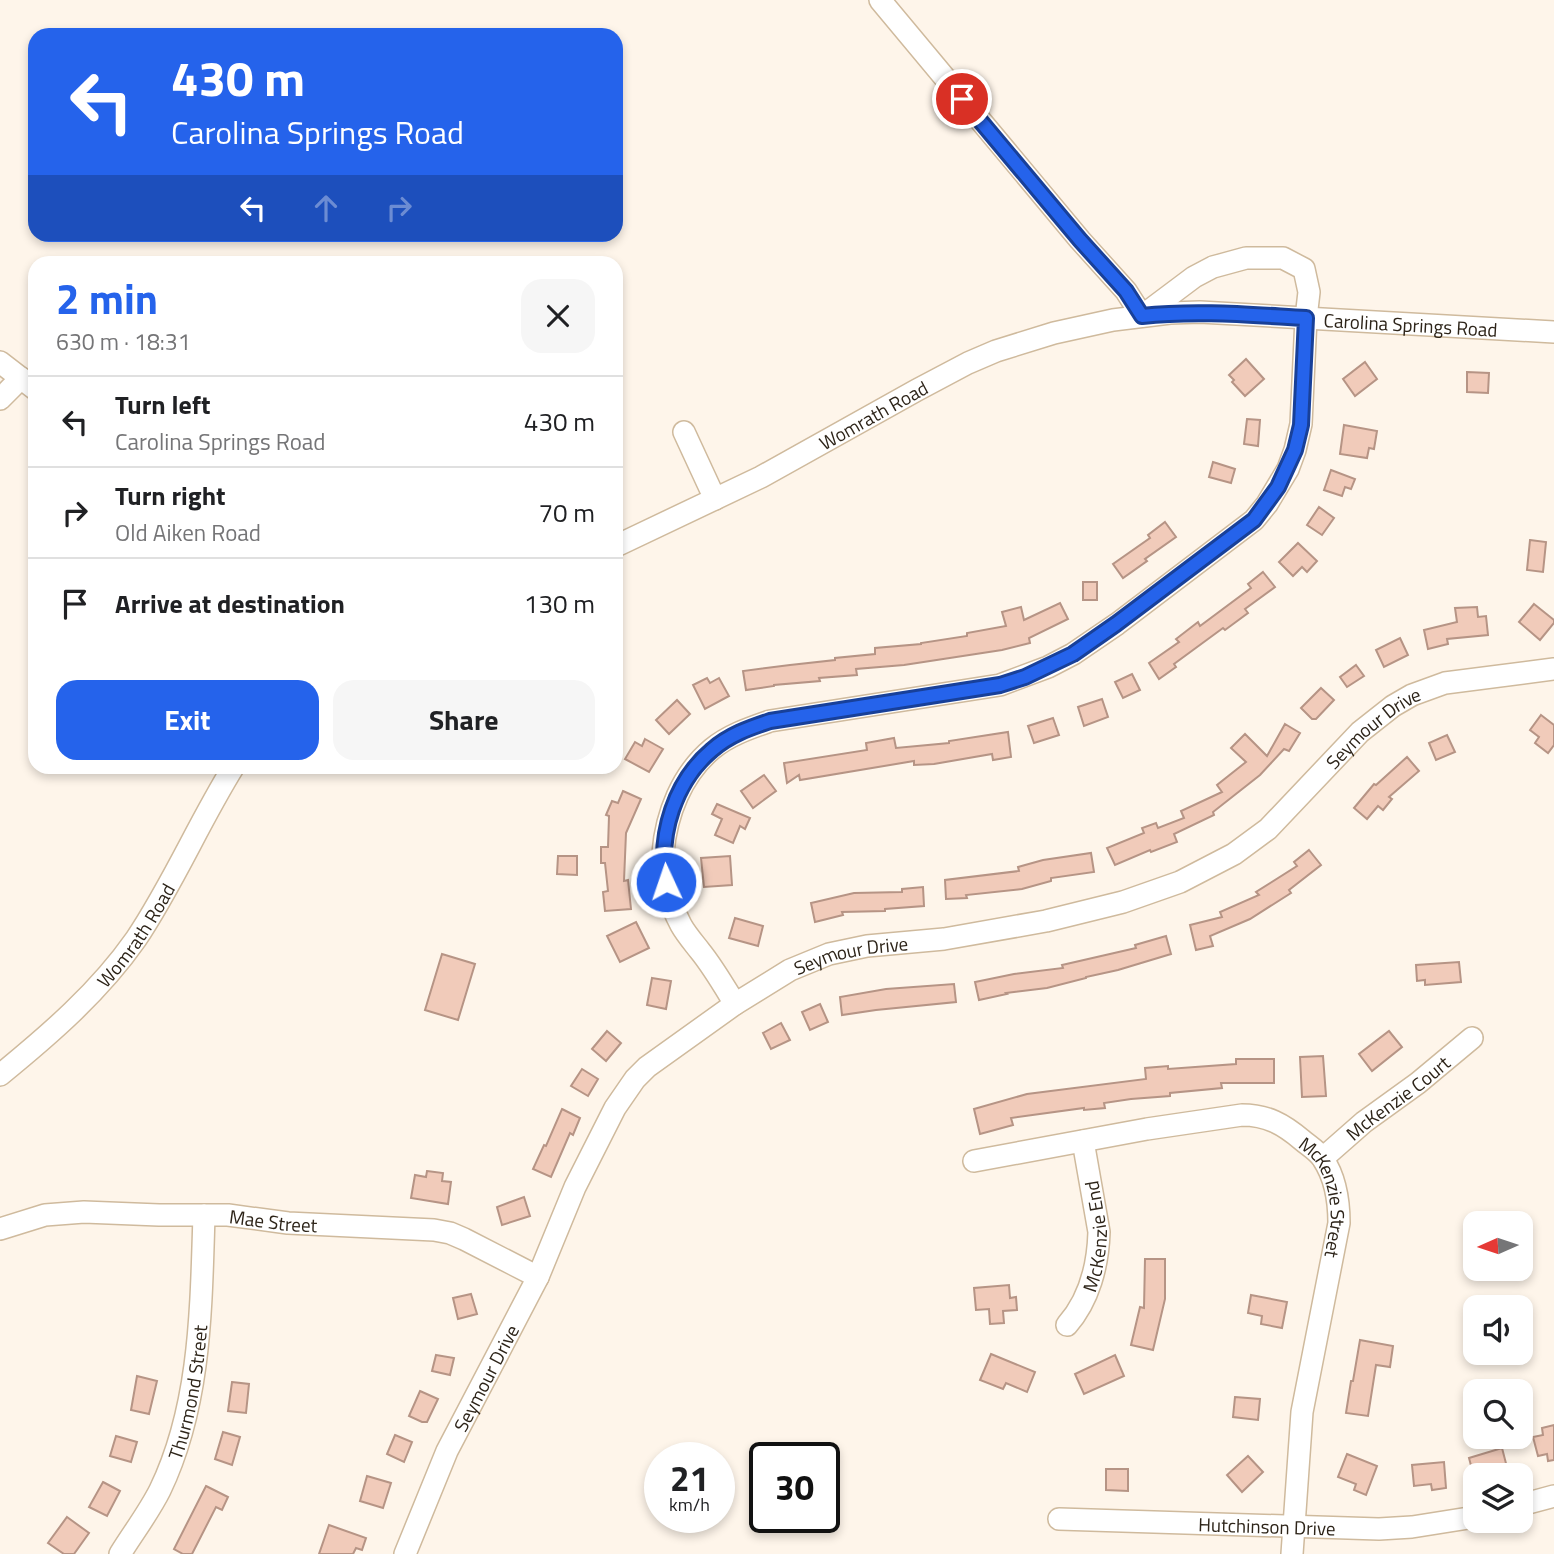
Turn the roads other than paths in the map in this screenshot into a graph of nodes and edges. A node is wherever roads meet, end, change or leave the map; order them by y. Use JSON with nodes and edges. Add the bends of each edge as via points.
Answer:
{"nodes":[{"id":1,"x":880,"y":0,"type":"edge"},
{"id":2,"x":1142,"y":316,"type":"junction"},
{"id":3,"x":1306,"y":318,"type":"junction"},
{"id":4,"x":1554,"y":332,"type":"edge"},
{"id":5,"x":0,"y":362,"type":"edge"},
{"id":6,"x":28,"y":384,"type":"edge"},
{"id":7,"x":0,"y":399,"type":"edge"},
{"id":8,"x":684,"y":432,"type":"dead end"},
{"id":9,"x":715,"y":499,"type":"junction"},
{"id":10,"x":623,"y":543,"type":"edge"},
{"id":11,"x":1554,"y":668,"type":"edge"},
{"id":12,"x":230,"y":774,"type":"edge"},
{"id":13,"x":735,"y":1004,"type":"junction"},
{"id":14,"x":1472,"y":1038,"type":"dead end"},
{"id":15,"x":0,"y":1075,"type":"edge"},
{"id":16,"x":1083,"y":1141,"type":"junction"},
{"id":17,"x":1322,"y":1158,"type":"junction"},
{"id":18,"x":974,"y":1161,"type":"dead end"},
{"id":19,"x":204,"y":1215,"type":"junction"},
{"id":20,"x":0,"y":1229,"type":"edge"},
{"id":21,"x":538,"y":1277,"type":"junction"},
{"id":22,"x":1067,"y":1325,"type":"dead end"},
{"id":23,"x":1554,"y":1496,"type":"edge"},
{"id":24,"x":1533,"y":1502,"type":"edge"},
{"id":25,"x":1059,"y":1519,"type":"dead end"},
{"id":26,"x":1463,"y":1519,"type":"edge"},
{"id":27,"x":1293,"y":1526,"type":"junction"},
{"id":28,"x":120,"y":1554,"type":"edge"},
{"id":29,"x":405,"y":1554,"type":"edge"},
{"id":30,"x":1292,"y":1554,"type":"edge"}],
"edges":[{"from":1,"to":2,"type":"street","via":[[1126,291]]},
{"from":2,"to":3,"type":"street","name":"Carolina Springs Road","via":[[1200,312]]},
{"from":2,"to":3,"type":"street","via":[[1213,267],[1245,258],[1283,258],[1304,269]]},
{"from":2,"to":9,"type":"street","name":"Womrath Road","via":[[1054,333],[996,351]]},
{"from":3,"to":4,"type":"street","name":"Carolina Springs Road"},
{"from":3,"to":13,"type":"street","via":[[1301,425],[1278,487],[1254,520],[1116,624],[1073,654],[1000,685],[770,721],[744,730],[713,749],[690,773],[670,817],[663,853],[666,882],[681,924]]},
{"from":5,"to":6,"type":"street"},
{"from":6,"to":7,"type":"street"},
{"from":8,"to":9,"type":"street"},
{"from":9,"to":10,"type":"street","name":"Womrath Road"},
{"from":11,"to":13,"type":"street","name":"Seymour Drive","via":[[1445,683],[1412,695],[1360,732],[1268,829],[1234,854],[1180,882],[1046,921],[829,954],[790,970]]},
{"from":12,"to":15,"type":"street","name":"Womrath Road","via":[[131,945],[47,1037]]},
{"from":13,"to":21,"type":"street","name":"Seymour Drive","via":[[647,1067],[624,1093],[575,1187]]},
{"from":14,"to":17,"type":"street","name":"McKenzie Court"},
{"from":16,"to":17,"type":"street","name":"McKenzie Street","via":[[1254,1115],[1288,1128]]},
{"from":16,"to":18,"type":"street","name":"McKenzie Street"},
{"from":16,"to":22,"type":"street","name":"McKenzie End","via":[[1098,1243],[1087,1294]]},
{"from":17,"to":27,"type":"street","name":"McKenzie Street","via":[[1337,1194],[1339,1223],[1301,1412]]},
{"from":19,"to":20,"type":"street","name":"Mae Street","via":[[64,1213]]},
{"from":19,"to":21,"type":"street","name":"Mae Street","via":[[434,1230],[464,1239]]},
{"from":19,"to":28,"type":"street","name":"Thurmond Street","via":[[198,1343],[185,1424],[159,1491]]},
{"from":21,"to":29,"type":"street","name":"Seymour Drive","via":[[447,1451]]},
{"from":23,"to":24,"type":"street"},
{"from":25,"to":27,"type":"street","name":"Hutchinson Drive"},
{"from":26,"to":27,"type":"street","name":"Hutchinson Drive","via":[[1379,1530]]},
{"from":27,"to":30,"type":"street","name":"McKenzie Street"}]}
